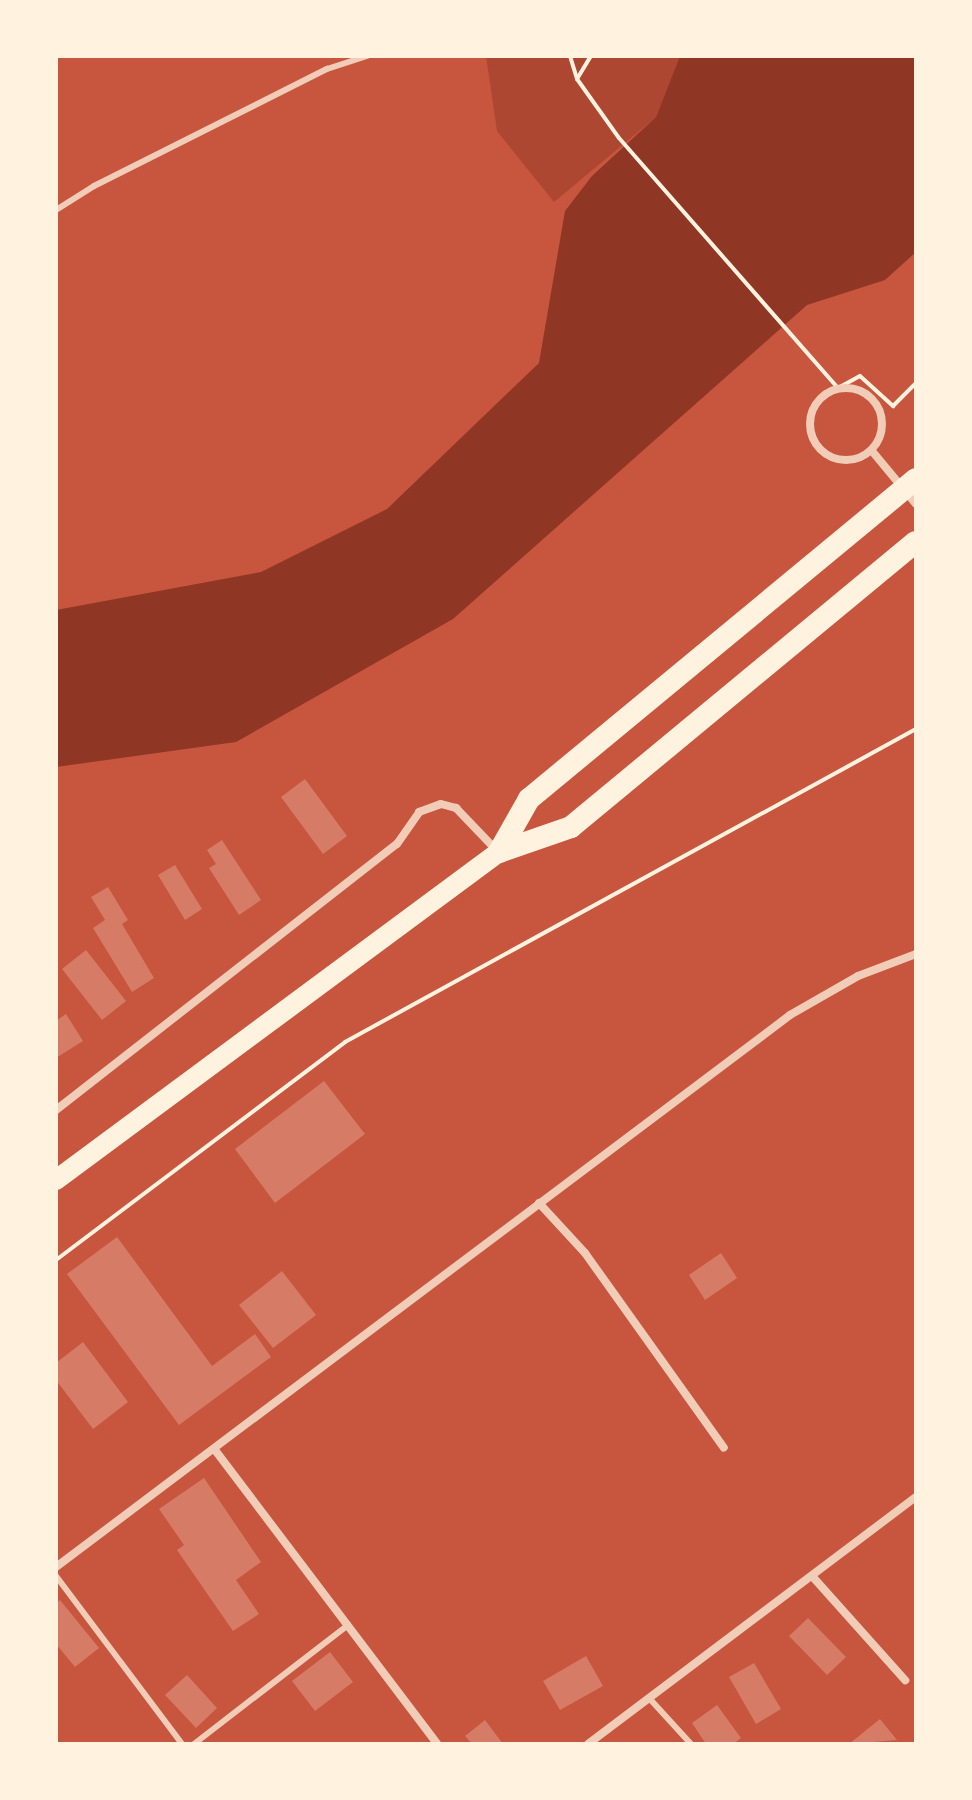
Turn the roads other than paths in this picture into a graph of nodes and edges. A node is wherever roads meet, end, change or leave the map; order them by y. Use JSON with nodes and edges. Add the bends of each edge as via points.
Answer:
{"nodes":[{"id":1,"x":367,"y":56,"type":"edge"},
{"id":2,"x":56,"y":210,"type":"edge"},
{"id":3,"x":872,"y":451,"type":"junction"},
{"id":4,"x":916,"y":479,"type":"edge"},
{"id":5,"x":916,"y":504,"type":"edge"},
{"id":6,"x":916,"y":542,"type":"edge"},
{"id":7,"x":499,"y":852,"type":"junction"},
{"id":8,"x":916,"y":954,"type":"edge"},
{"id":9,"x":56,"y":1110,"type":"edge"},
{"id":10,"x":56,"y":1180,"type":"edge"},
{"id":11,"x":539,"y":1203,"type":"junction"},
{"id":12,"x":724,"y":1448,"type":"dead end"},
{"id":13,"x":215,"y":1450,"type":"junction"},
{"id":14,"x":916,"y":1497,"type":"edge"},
{"id":15,"x":56,"y":1567,"type":"edge"},
{"id":16,"x":56,"y":1576,"type":"edge"},
{"id":17,"x":812,"y":1576,"type":"junction"},
{"id":18,"x":348,"y":1625,"type":"junction"},
{"id":19,"x":905,"y":1680,"type":"dead end"},
{"id":20,"x":649,"y":1698,"type":"junction"},
{"id":21,"x":182,"y":1744,"type":"edge"},
{"id":22,"x":194,"y":1744,"type":"edge"},
{"id":23,"x":437,"y":1744,"type":"edge"},
{"id":24,"x":588,"y":1744,"type":"edge"},
{"id":25,"x":691,"y":1744,"type":"edge"}],
"edges":[{"from":1,"to":2,"type":"lane","via":[[327,69]]},
{"from":3,"to":3,"type":"street","via":[[838,460],[826,455],[812,436],[817,401],[838,388],[861,390],[879,406],[882,429]]},
{"from":3,"to":5,"type":"street"},
{"from":4,"to":7,"type":"highway","via":[[529,799]]},
{"from":6,"to":7,"type":"highway","via":[[571,827]]},
{"from":7,"to":9,"type":"street","via":[[456,808],[441,804],[419,812],[397,844]]},
{"from":7,"to":10,"type":"main road"},
{"from":8,"to":11,"type":"street","via":[[858,976],[790,1015]]},
{"from":11,"to":12,"type":"street","via":[[585,1253]]},
{"from":11,"to":13,"type":"street"},
{"from":13,"to":15,"type":"street"},
{"from":13,"to":18,"type":"street"},
{"from":14,"to":17,"type":"street"},
{"from":16,"to":21,"type":"lane"},
{"from":17,"to":19,"type":"street"},
{"from":17,"to":20,"type":"street"},
{"from":18,"to":22,"type":"lane"},
{"from":18,"to":23,"type":"street"},
{"from":20,"to":24,"type":"street"},
{"from":20,"to":25,"type":"lane"}]}
